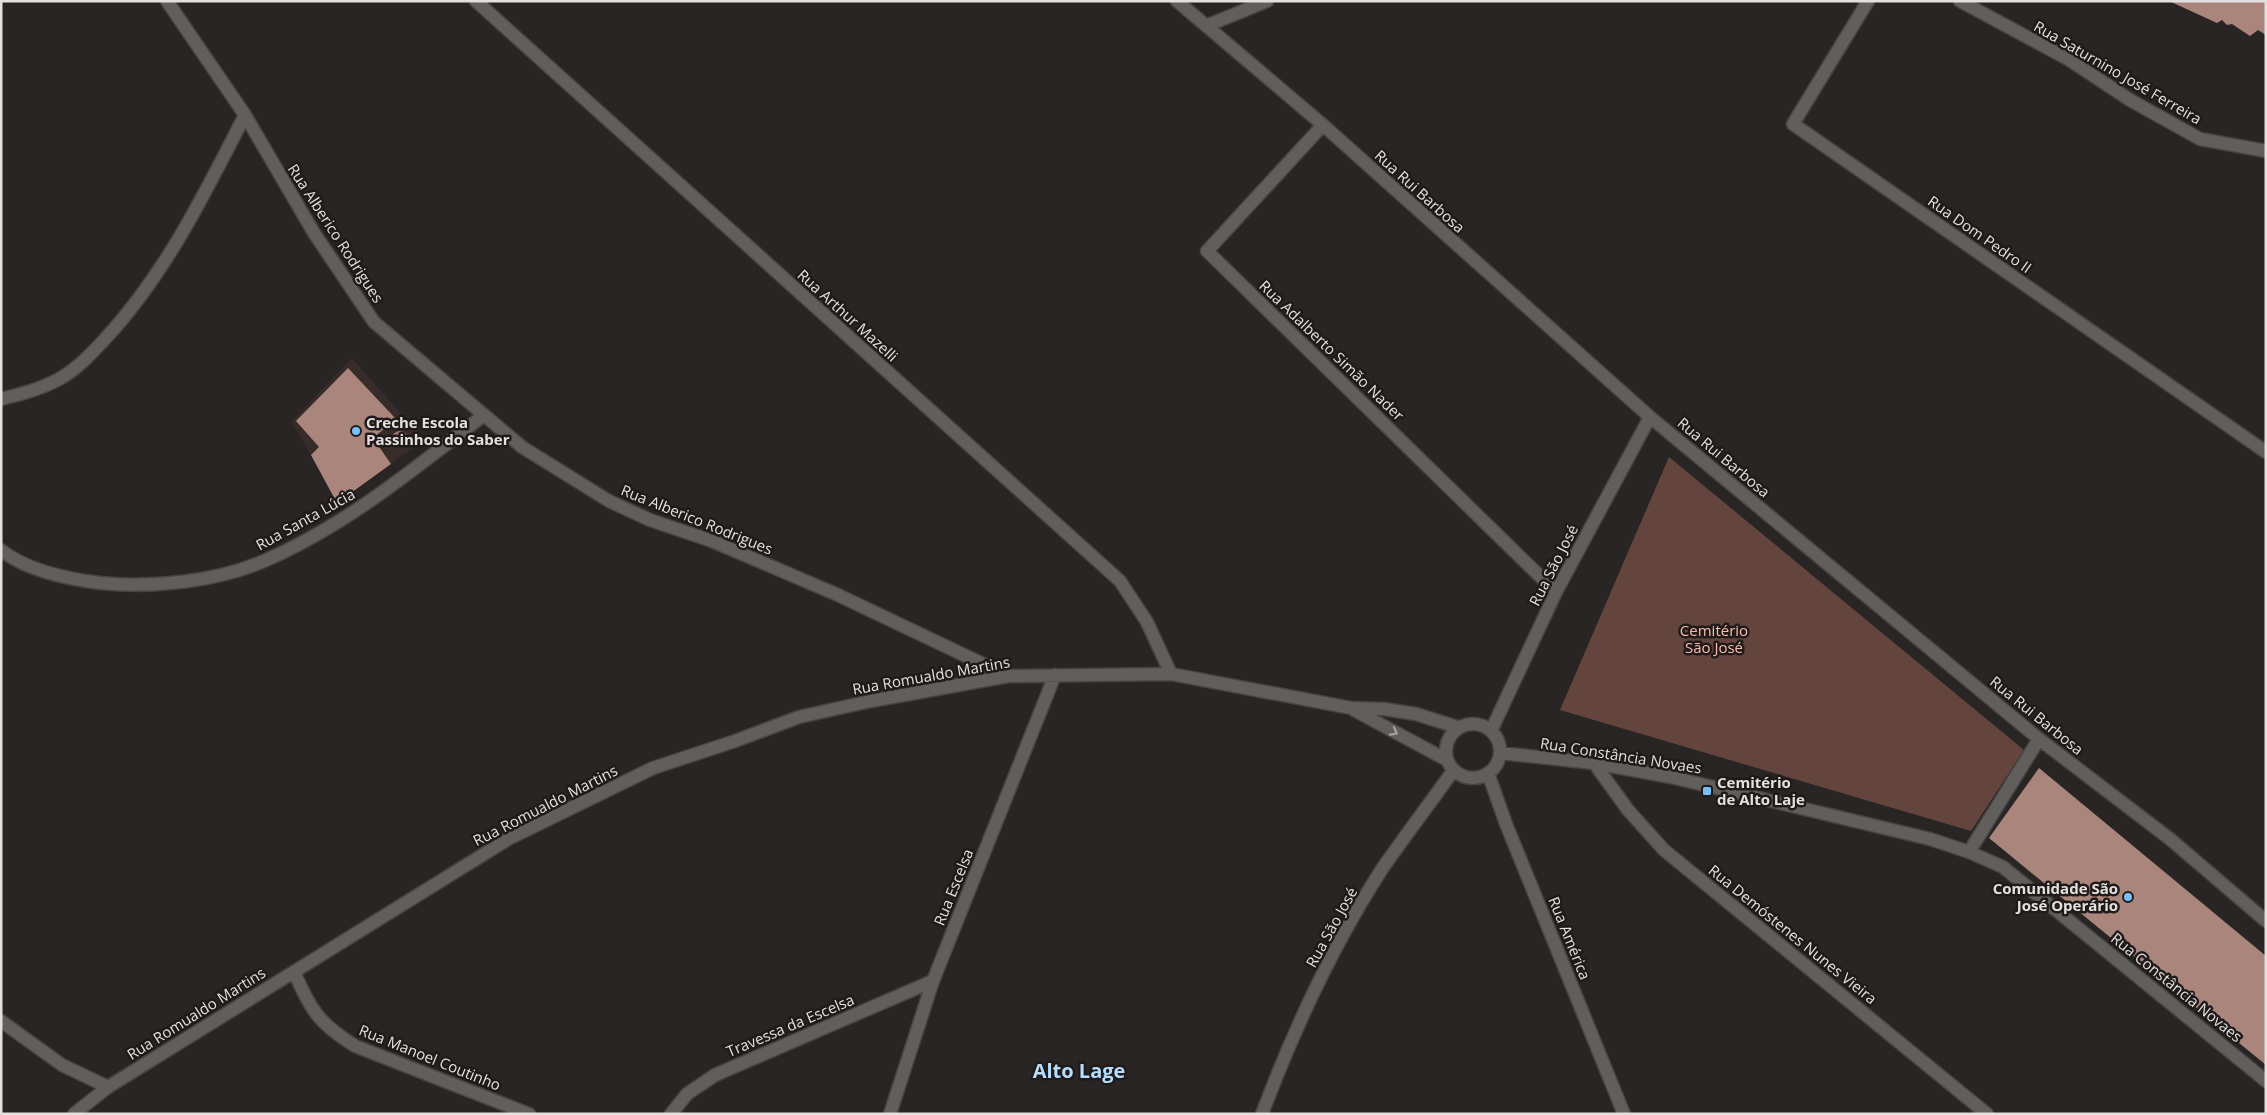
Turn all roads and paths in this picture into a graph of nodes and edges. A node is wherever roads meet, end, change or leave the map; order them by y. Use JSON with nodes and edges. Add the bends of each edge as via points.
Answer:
{"nodes":[{"id":1,"x":167,"y":1,"type":"edge"},
{"id":2,"x":476,"y":1,"type":"edge"},
{"id":3,"x":1176,"y":1,"type":"edge"},
{"id":4,"x":1267,"y":1,"type":"edge"},
{"id":5,"x":1868,"y":1,"type":"edge"},
{"id":6,"x":1960,"y":1,"type":"edge"},
{"id":7,"x":1206,"y":26,"type":"junction"},
{"id":8,"x":245,"y":115,"type":"junction"},
{"id":9,"x":1323,"y":125,"type":"junction"},
{"id":10,"x":2266,"y":151,"type":"edge"},
{"id":11,"x":1,"y":399,"type":"edge"},
{"id":12,"x":484,"y":415,"type":"junction"},
{"id":13,"x":1650,"y":417,"type":"junction"},
{"id":14,"x":2266,"y":452,"type":"edge"},
{"id":15,"x":1,"y":550,"type":"edge"},
{"id":16,"x":1556,"y":592,"type":"junction"},
{"id":17,"x":1171,"y":674,"type":"junction"},
{"id":18,"x":1056,"y":675,"type":"junction"},
{"id":19,"x":1008,"y":676,"type":"junction"},
{"id":20,"x":1352,"y":708,"type":"junction"},
{"id":21,"x":1458,"y":727,"type":"junction"},
{"id":22,"x":1492,"y":731,"type":"junction"},
{"id":23,"x":2039,"y":739,"type":"junction"},
{"id":24,"x":1500,"y":753,"type":"junction"},
{"id":25,"x":1594,"y":763,"type":"junction"},
{"id":26,"x":1450,"y":766,"type":"junction"},
{"id":27,"x":1488,"y":773,"type":"junction"},
{"id":28,"x":1969,"y":852,"type":"junction"},
{"id":29,"x":2266,"y":922,"type":"edge"},
{"id":30,"x":294,"y":972,"type":"junction"},
{"id":31,"x":933,"y":981,"type":"junction"},
{"id":32,"x":1,"y":1021,"type":"edge"},
{"id":33,"x":2266,"y":1081,"type":"edge"},
{"id":34,"x":108,"y":1087,"type":"junction"},
{"id":35,"x":74,"y":1114,"type":"edge"},
{"id":36,"x":529,"y":1114,"type":"edge"},
{"id":37,"x":671,"y":1114,"type":"edge"},
{"id":38,"x":890,"y":1114,"type":"edge"},
{"id":39,"x":1262,"y":1114,"type":"edge"},
{"id":40,"x":1624,"y":1114,"type":"edge"},
{"id":41,"x":1987,"y":1114,"type":"edge"}],
"edges":[{"from":1,"to":8,"type":"street","name":"Rua Alberico Rodrigues"},
{"from":2,"to":17,"type":"street","name":"Rua Arthur Mazelli","via":[[1120,581],[1147,622]]},
{"from":3,"to":7,"type":"street","name":"Rua Rui Barbosa"},
{"from":4,"to":7,"type":"street"},
{"from":5,"to":14,"type":"street","name":"Rua Dom Pedro II","via":[[1793,124]]},
{"from":6,"to":10,"type":"street","name":"Rua Saturnino José Ferreira","via":[[2068,59],[2130,100],[2200,139]]},
{"from":7,"to":9,"type":"street","name":"Rua Rui Barbosa"},
{"from":8,"to":11,"type":"street","via":[[199,205],[138,301],[87,358],[60,379]]},
{"from":8,"to":12,"type":"street","name":"Rua Alberico Rodrigues","via":[[314,233],[374,322]]},
{"from":9,"to":13,"type":"street","name":"Rua Rui Barbosa"},
{"from":9,"to":16,"type":"street","name":"Rua Adalberto Simão Nader","via":[[1207,251]]},
{"from":12,"to":15,"type":"street","name":"Rua Santa Lúcia","via":[[397,483],[346,517],[262,562],[221,574],[160,584],[86,581],[14,560]]},
{"from":12,"to":19,"type":"street","name":"Rua Alberico Rodrigues","via":[[522,447],[609,501],[838,595]]},
{"from":13,"to":16,"type":"street","name":"Rua São José"},
{"from":13,"to":23,"type":"street","name":"Rua Rui Barbosa"},
{"from":16,"to":22,"type":"street","name":"Rua São José"},
{"from":17,"to":18,"type":"street","name":"Rua Romualdo Martins"},
{"from":17,"to":20,"type":"street"},
{"from":18,"to":19,"type":"street","name":"Rua Romualdo Martins"},
{"from":18,"to":31,"type":"street","name":"Rua Escelsa"},
{"from":19,"to":30,"type":"street","name":"Rua Romualdo Martins","via":[[799,717],[653,768],[510,838]]},
{"from":20,"to":21,"type":"street","via":[[1416,714]]},
{"from":20,"to":26,"type":"street","one_way":true},
{"from":21,"to":22,"type":"street","via":[[1469,723],[1481,724]]},
{"from":21,"to":26,"type":"street","via":[[1449,736],[1445,748]]},
{"from":22,"to":24,"type":"street"},
{"from":23,"to":28,"type":"street"},
{"from":23,"to":29,"type":"street","name":"Rua Rui Barbosa","via":[[2170,839]]},
{"from":24,"to":25,"type":"street","name":"Rua Constância Novaes"},
{"from":24,"to":27,"type":"street","via":[[1496,765]]},
{"from":25,"to":28,"type":"street","name":"Rua Constância Novaes","via":[[1671,777],[1930,838]]},
{"from":25,"to":41,"type":"street","name":"Rua Demóstenes Nunes Vieira","via":[[1628,810],[1664,850]]},
{"from":26,"to":27,"type":"street","via":[[1464,777],[1476,778]]},
{"from":26,"to":39,"type":"street","name":"Rua São José","via":[[1382,870],[1331,958],[1277,1072]]},
{"from":27,"to":40,"type":"street","name":"Rua América","via":[[1509,833]]},
{"from":28,"to":33,"type":"street","name":"Rua Constância Novaes","via":[[2003,867]]},
{"from":30,"to":34,"type":"street","name":"Rua Romualdo Martins"},
{"from":30,"to":36,"type":"street","name":"Rua Manoel Coutinho","via":[[314,1012],[329,1030],[355,1046]]},
{"from":31,"to":37,"type":"street","name":"Travessa da Escelsa","via":[[716,1075],[687,1094]]},
{"from":31,"to":38,"type":"street","name":"Rua Escelsa"},
{"from":32,"to":34,"type":"street","via":[[62,1065]]},
{"from":34,"to":35,"type":"street","name":"Rua Romualdo Martins"}]}
